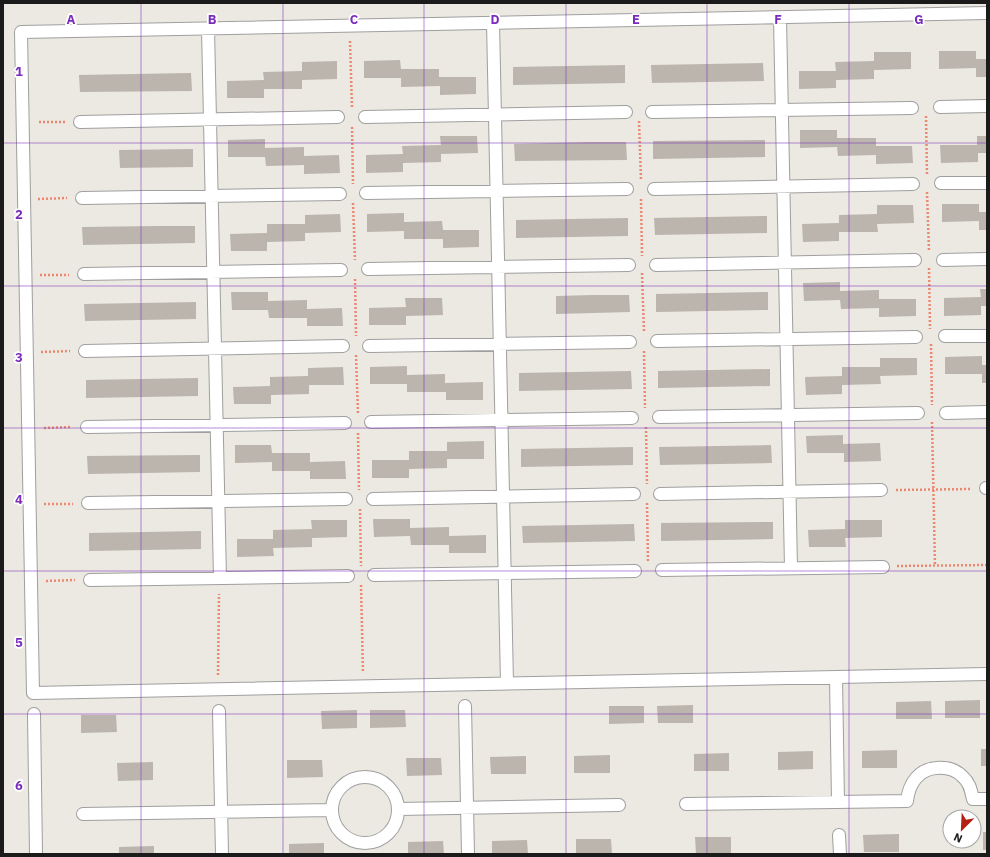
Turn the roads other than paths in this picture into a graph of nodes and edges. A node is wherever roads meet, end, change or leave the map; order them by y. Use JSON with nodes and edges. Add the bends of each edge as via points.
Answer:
{"nodes":[{"id":1,"x":987,"y":13,"type":"edge"},
{"id":2,"x":780,"y":18,"type":"junction"},
{"id":3,"x":494,"y":23,"type":"junction"},
{"id":4,"x":208,"y":29,"type":"junction"},
{"id":5,"x":987,"y":106,"type":"edge"},
{"id":6,"x":940,"y":107,"type":"dead end"},
{"id":7,"x":912,"y":108,"type":"dead end"},
{"id":8,"x":782,"y":110,"type":"junction"},
{"id":9,"x":626,"y":112,"type":"dead end"},
{"id":10,"x":652,"y":112,"type":"dead end"},
{"id":11,"x":495,"y":115,"type":"junction"},
{"id":12,"x":338,"y":117,"type":"dead end"},
{"id":13,"x":365,"y":117,"type":"dead end"},
{"id":14,"x":210,"y":119,"type":"junction"},
{"id":15,"x":80,"y":122,"type":"road end"},
{"id":16,"x":941,"y":183,"type":"dead end"},
{"id":17,"x":987,"y":183,"type":"edge"},
{"id":18,"x":913,"y":184,"type":"dead end"},
{"id":19,"x":784,"y":186,"type":"junction"},
{"id":20,"x":627,"y":189,"type":"dead end"},
{"id":21,"x":654,"y":189,"type":"dead end"},
{"id":22,"x":497,"y":191,"type":"junction"},
{"id":23,"x":366,"y":193,"type":"dead end"},
{"id":24,"x":340,"y":194,"type":"dead end"},
{"id":25,"x":212,"y":196,"type":"junction"},
{"id":26,"x":82,"y":198,"type":"road end"},
{"id":27,"x":987,"y":259,"type":"edge"},
{"id":28,"x":915,"y":260,"type":"dead end"},
{"id":29,"x":943,"y":260,"type":"dead end"},
{"id":30,"x":785,"y":263,"type":"junction"},
{"id":31,"x":629,"y":265,"type":"dead end"},
{"id":32,"x":656,"y":265,"type":"dead end"},
{"id":33,"x":498,"y":267,"type":"junction"},
{"id":34,"x":341,"y":270,"type":"dead end"},
{"id":35,"x":368,"y":270,"type":"dead end"},
{"id":36,"x":213,"y":272,"type":"junction"},
{"id":37,"x":84,"y":274,"type":"road end"},
{"id":38,"x":945,"y":336,"type":"dead end"},
{"id":39,"x":987,"y":336,"type":"edge"},
{"id":40,"x":916,"y":337,"type":"dead end"},
{"id":41,"x":787,"y":339,"type":"junction"},
{"id":42,"x":657,"y":341,"type":"dead end"},
{"id":43,"x":630,"y":342,"type":"dead end"},
{"id":44,"x":500,"y":344,"type":"junction"},
{"id":45,"x":343,"y":346,"type":"dead end"},
{"id":46,"x":370,"y":346,"type":"dead end"},
{"id":47,"x":215,"y":349,"type":"junction"},
{"id":48,"x":85,"y":351,"type":"road end"},
{"id":49,"x":987,"y":412,"type":"edge"},
{"id":50,"x":918,"y":413,"type":"dead end"},
{"id":51,"x":946,"y":413,"type":"dead end"},
{"id":52,"x":788,"y":416,"type":"junction"},
{"id":53,"x":632,"y":418,"type":"dead end"},
{"id":54,"x":659,"y":418,"type":"dead end"},
{"id":55,"x":502,"y":420,"type":"junction"},
{"id":56,"x":371,"y":422,"type":"dead end"},
{"id":57,"x":345,"y":423,"type":"dead end"},
{"id":58,"x":216,"y":425,"type":"junction"},
{"id":59,"x":87,"y":427,"type":"road end"},
{"id":60,"x":881,"y":490,"type":"road end"},
{"id":61,"x":790,"y":492,"type":"junction"},
{"id":62,"x":634,"y":494,"type":"dead end"},
{"id":63,"x":660,"y":494,"type":"dead end"},
{"id":64,"x":503,"y":497,"type":"junction"},
{"id":65,"x":346,"y":499,"type":"dead end"},
{"id":66,"x":373,"y":499,"type":"dead end"},
{"id":67,"x":218,"y":501,"type":"junction"},
{"id":68,"x":88,"y":504,"type":"road end"},
{"id":69,"x":883,"y":567,"type":"road end"},
{"id":70,"x":791,"y":568,"type":"junction"},
{"id":71,"x":662,"y":570,"type":"dead end"},
{"id":72,"x":635,"y":571,"type":"dead end"},
{"id":73,"x":505,"y":573,"type":"junction"},
{"id":74,"x":374,"y":575,"type":"dead end"},
{"id":75,"x":348,"y":576,"type":"dead end"},
{"id":76,"x":220,"y":578,"type":"junction"},
{"id":77,"x":90,"y":580,"type":"road end"},
{"id":78,"x":987,"y":674,"type":"edge"},
{"id":79,"x":836,"y":677,"type":"junction"},
{"id":80,"x":507,"y":684,"type":"junction"},
{"id":81,"x":465,"y":706,"type":"dead end"},
{"id":82,"x":219,"y":711,"type":"dead end"},
{"id":83,"x":34,"y":714,"type":"dead end"},
{"id":84,"x":987,"y":799,"type":"edge"},
{"id":85,"x":838,"y":802,"type":"junction"},
{"id":86,"x":686,"y":804,"type":"dead end"},
{"id":87,"x":620,"y":805,"type":"dead end"},
{"id":88,"x":467,"y":808,"type":"junction"},
{"id":89,"x":398,"y":809,"type":"junction"},
{"id":90,"x":332,"y":810,"type":"junction"},
{"id":91,"x":221,"y":812,"type":"junction"},
{"id":92,"x":83,"y":814,"type":"dead end"},
{"id":93,"x":839,"y":834,"type":"dead end"},
{"id":94,"x":36,"y":854,"type":"edge"},
{"id":95,"x":222,"y":854,"type":"edge"},
{"id":96,"x":468,"y":854,"type":"edge"},
{"id":97,"x":840,"y":854,"type":"edge"}],
"edges":[{"from":1,"to":2,"type":"lane"},
{"from":2,"to":3,"type":"lane"},
{"from":2,"to":8,"type":"lane"},
{"from":3,"to":4,"type":"lane"},
{"from":3,"to":11,"type":"lane"},
{"from":4,"to":14,"type":"lane"},
{"from":4,"to":80,"type":"lane","via":[[21,32],[33,693]]},
{"from":5,"to":6,"type":"lane"},
{"from":7,"to":8,"type":"lane"},
{"from":8,"to":10,"type":"lane"},
{"from":8,"to":19,"type":"lane"},
{"from":9,"to":11,"type":"lane"},
{"from":11,"to":13,"type":"lane"},
{"from":11,"to":22,"type":"lane"},
{"from":12,"to":14,"type":"lane"},
{"from":14,"to":15,"type":"lane"},
{"from":14,"to":25,"type":"lane"},
{"from":16,"to":17,"type":"lane"},
{"from":18,"to":19,"type":"lane"},
{"from":19,"to":21,"type":"lane"},
{"from":19,"to":30,"type":"lane"},
{"from":20,"to":22,"type":"lane"},
{"from":22,"to":23,"type":"lane"},
{"from":22,"to":33,"type":"lane"},
{"from":24,"to":25,"type":"lane"},
{"from":25,"to":26,"type":"lane"},
{"from":25,"to":36,"type":"lane"},
{"from":27,"to":29,"type":"lane"},
{"from":28,"to":30,"type":"lane"},
{"from":30,"to":32,"type":"lane"},
{"from":30,"to":41,"type":"lane"},
{"from":31,"to":33,"type":"lane"},
{"from":33,"to":35,"type":"lane"},
{"from":33,"to":44,"type":"lane"},
{"from":34,"to":36,"type":"lane"},
{"from":36,"to":37,"type":"lane"},
{"from":36,"to":47,"type":"lane"},
{"from":38,"to":39,"type":"lane"},
{"from":40,"to":41,"type":"lane"},
{"from":41,"to":42,"type":"lane"},
{"from":41,"to":52,"type":"lane"},
{"from":43,"to":44,"type":"lane"},
{"from":44,"to":46,"type":"lane"},
{"from":44,"to":55,"type":"lane"},
{"from":45,"to":47,"type":"lane"},
{"from":47,"to":48,"type":"lane"},
{"from":47,"to":58,"type":"lane"},
{"from":49,"to":51,"type":"lane"},
{"from":50,"to":52,"type":"lane"},
{"from":52,"to":54,"type":"lane"},
{"from":52,"to":61,"type":"lane"},
{"from":53,"to":55,"type":"lane"},
{"from":55,"to":56,"type":"lane"},
{"from":55,"to":64,"type":"lane"},
{"from":57,"to":58,"type":"lane"},
{"from":58,"to":59,"type":"lane"},
{"from":58,"to":67,"type":"lane"},
{"from":60,"to":61,"type":"lane"},
{"from":61,"to":63,"type":"lane"},
{"from":61,"to":70,"type":"lane"},
{"from":62,"to":64,"type":"lane"},
{"from":64,"to":66,"type":"lane"},
{"from":64,"to":73,"type":"lane"},
{"from":65,"to":67,"type":"lane"},
{"from":67,"to":68,"type":"lane"},
{"from":67,"to":76,"type":"lane"},
{"from":69,"to":70,"type":"lane"},
{"from":70,"to":71,"type":"lane"},
{"from":72,"to":73,"type":"lane"},
{"from":73,"to":74,"type":"lane"},
{"from":73,"to":80,"type":"lane"},
{"from":75,"to":76,"type":"lane"},
{"from":76,"to":77,"type":"lane"},
{"from":78,"to":79,"type":"lane"},
{"from":79,"to":80,"type":"lane"},
{"from":79,"to":85,"type":"lane"},
{"from":81,"to":88,"type":"lane"},
{"from":82,"to":91,"type":"lane"},
{"from":83,"to":94,"type":"lane"},
{"from":84,"to":85,"type":"lane","via":[[973,799],[970,787],[963,776],[952,769],[939,767],[927,770],[916,777],[909,788],[907,801]]},
{"from":85,"to":86,"type":"lane"},
{"from":87,"to":88,"type":"lane"},
{"from":88,"to":89,"type":"lane"},
{"from":88,"to":96,"type":"lane"},
{"from":89,"to":90,"type":"lane","via":[[396,797],[388,786],[377,779],[364,777],[352,779],[341,787],[334,798]]},
{"from":89,"to":90,"type":"lane","via":[[396,822],[389,833],[379,840],[366,843],[353,841],[342,834],[335,823]]},
{"from":90,"to":91,"type":"lane"},
{"from":91,"to":92,"type":"lane"},
{"from":91,"to":95,"type":"lane"},
{"from":93,"to":97,"type":"lane"}]}
